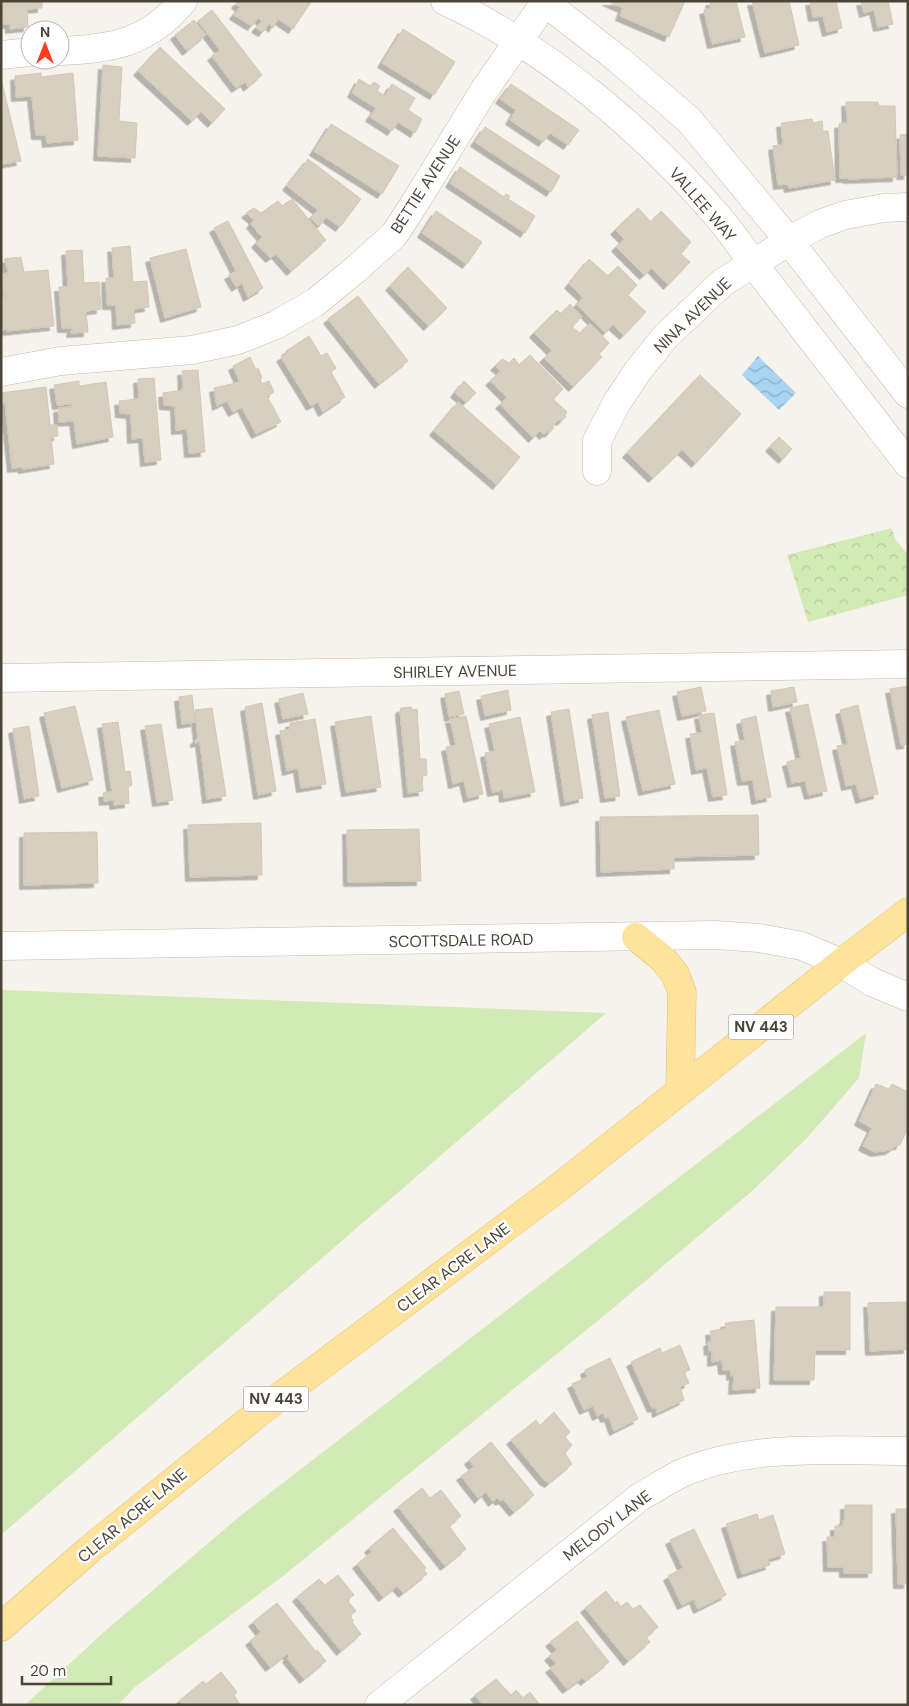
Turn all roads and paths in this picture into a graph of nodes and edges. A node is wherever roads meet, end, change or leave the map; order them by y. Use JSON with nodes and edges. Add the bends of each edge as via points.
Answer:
{"nodes":[{"id":1,"x":183,"y":1,"type":"edge"},
{"id":2,"x":445,"y":1,"type":"edge"},
{"id":3,"x":545,"y":2,"type":"edge"},
{"id":4,"x":518,"y":41,"type":"junction"},
{"id":5,"x":70,"y":50,"type":"edge"},
{"id":6,"x":20,"y":53,"type":"edge"},
{"id":7,"x":1,"y":55,"type":"edge"},
{"id":8,"x":908,"y":207,"type":"edge"},
{"id":9,"x":789,"y":241,"type":"junction"},
{"id":10,"x":753,"y":264,"type":"junction"},
{"id":11,"x":1,"y":372,"type":"edge"},
{"id":12,"x":908,"y":394,"type":"edge"},
{"id":13,"x":908,"y":464,"type":"edge"},
{"id":14,"x":597,"y":470,"type":"dead end"},
{"id":15,"x":908,"y":664,"type":"edge"},
{"id":16,"x":1,"y":678,"type":"edge"},
{"id":17,"x":908,"y":912,"type":"edge"},
{"id":18,"x":636,"y":937,"type":"junction"},
{"id":19,"x":1,"y":946,"type":"edge"},
{"id":20,"x":841,"y":963,"type":"junction"},
{"id":21,"x":908,"y":997,"type":"edge"},
{"id":22,"x":680,"y":1090,"type":"junction"},
{"id":23,"x":908,"y":1450,"type":"edge"},
{"id":24,"x":1,"y":1627,"type":"edge"},
{"id":25,"x":380,"y":1705,"type":"edge"}],
"edges":[{"from":1,"to":5,"type":"street","via":[[145,35],[115,46]]},
{"from":2,"to":4,"type":"street","name":"VALLEE WAY"},
{"from":3,"to":4,"type":"street","name":"BETTIE AVENUE"},
{"from":3,"to":9,"type":"street","via":[[689,120]]},
{"from":4,"to":10,"type":"street","name":"VALLEE WAY","via":[[599,100],[661,156],[720,218]]},
{"from":4,"to":11,"type":"street","name":"BETTIE AVENUE","via":[[394,234],[316,302],[276,325],[238,340],[192,350],[61,361]]},
{"from":6,"to":7,"type":"street"},
{"from":8,"to":9,"type":"street","name":"NINA AVENUE","via":[[845,215]]},
{"from":9,"to":10,"type":"street","name":"NINA AVENUE"},
{"from":9,"to":12,"type":"street"},
{"from":10,"to":13,"type":"street","name":"VALLEE WAY"},
{"from":10,"to":14,"type":"street","name":"NINA AVENUE","via":[[723,282],[665,337],[637,372],[597,441]]},
{"from":15,"to":16,"type":"street","name":"SHIRLEY AVENUE"},
{"from":17,"to":20,"type":"main road","name":"CLEAR ACRE LANE","number":"NV 443"},
{"from":18,"to":19,"type":"street","name":"SCOTTSDALE ROAD"},
{"from":18,"to":20,"type":"street","name":"SCOTTSDALE ROAD","via":[[715,935],[759,938],[802,946]]},
{"from":18,"to":22,"type":"main road","via":[[669,966],[682,992]]},
{"from":20,"to":21,"type":"street","name":"SCOTTSDALE ROAD","via":[[872,982]]},
{"from":20,"to":22,"type":"main road","name":"CLEAR ACRE LANE","number":"NV 443"},
{"from":22,"to":24,"type":"main road","name":"CLEAR ACRE LANE","number":"NV 443","via":[[562,1185],[193,1464]]},
{"from":23,"to":25,"type":"street","name":"MELODY LANE","via":[[767,1452],[722,1460],[680,1474],[640,1497]]}]}
